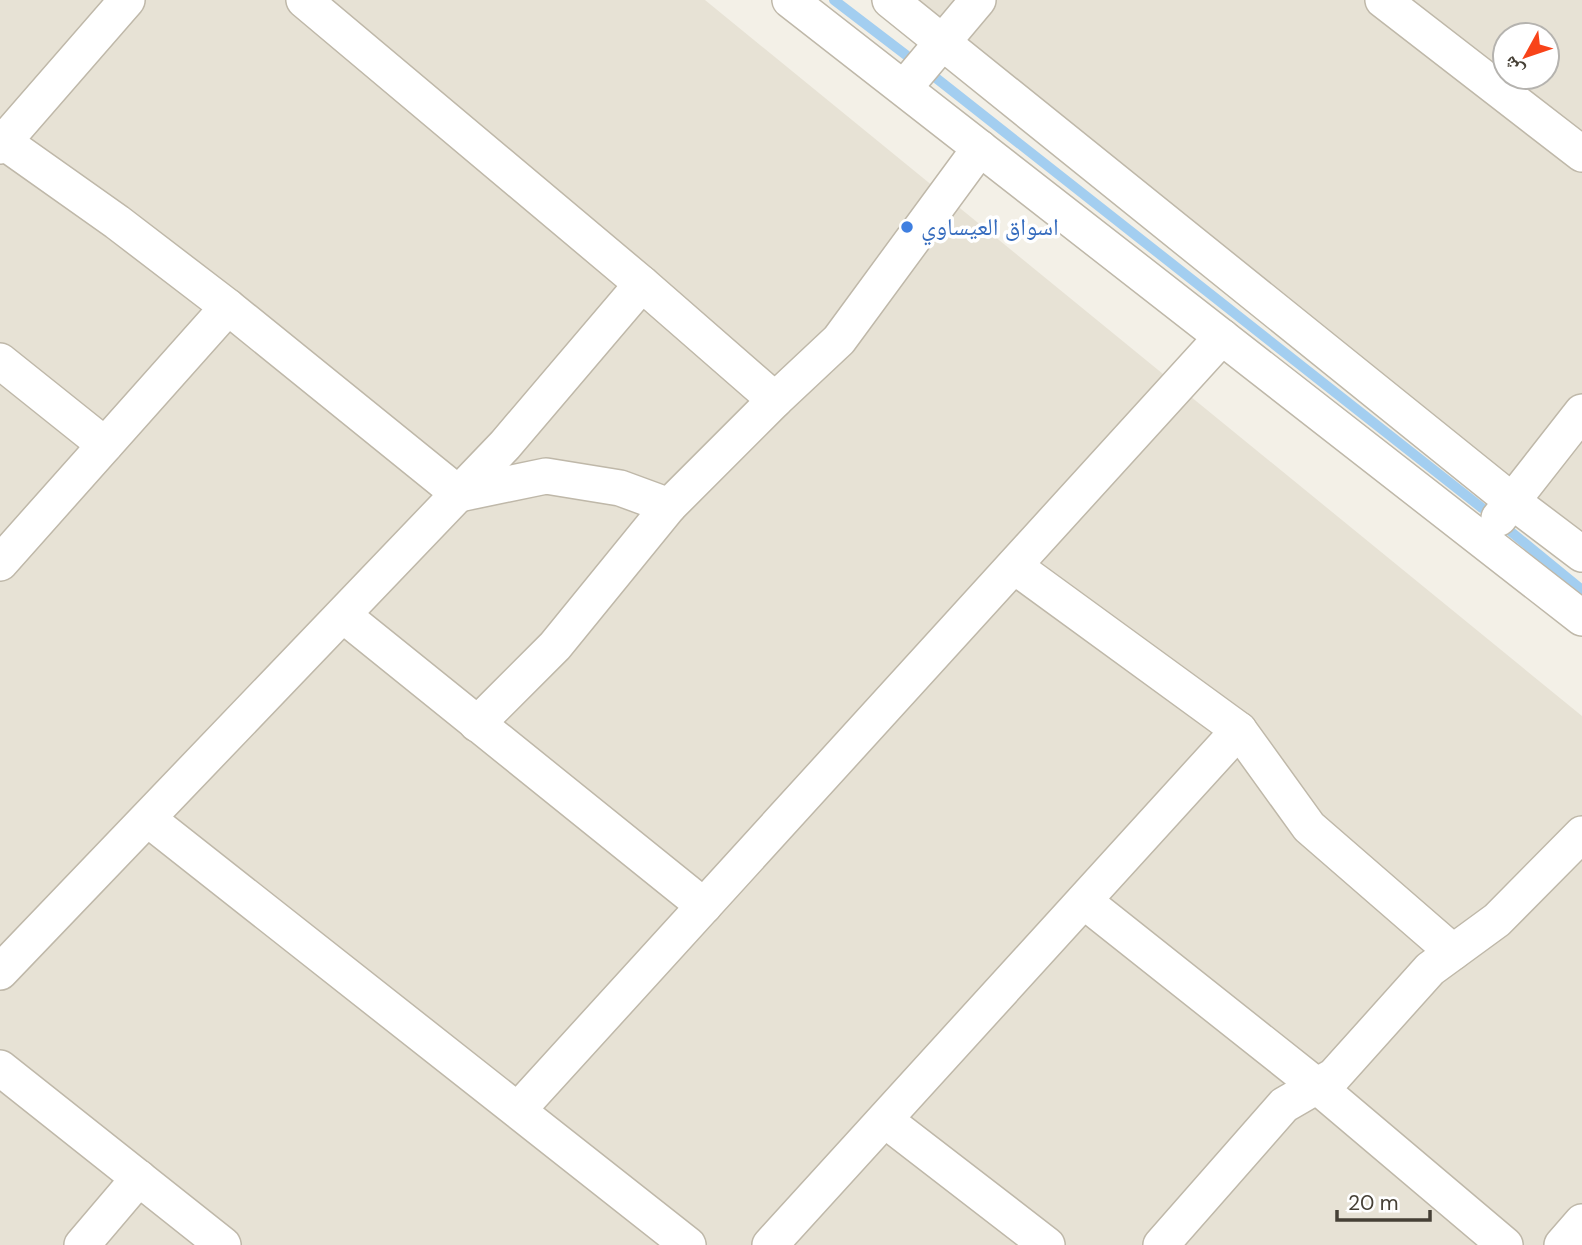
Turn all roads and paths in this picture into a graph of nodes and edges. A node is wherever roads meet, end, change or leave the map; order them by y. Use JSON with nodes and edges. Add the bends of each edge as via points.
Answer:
{"nodes":[{"id":1,"x":127,"y":0,"type":"edge"},
{"id":2,"x":304,"y":0,"type":"edge"},
{"id":3,"x":790,"y":0,"type":"edge"},
{"id":4,"x":890,"y":0,"type":"edge"},
{"id":5,"x":978,"y":0,"type":"edge"},
{"id":6,"x":1385,"y":0,"type":"edge"},
{"id":7,"x":942,"y":43,"type":"junction"},
{"id":8,"x":904,"y":88,"type":"junction"},
{"id":9,"x":2,"y":144,"type":"edge"},
{"id":10,"x":980,"y":148,"type":"junction"},
{"id":11,"x":1582,"y":154,"type":"edge"},
{"id":12,"x":642,"y":285,"type":"junction"},
{"id":13,"x":228,"y":307,"type":"junction"},
{"id":14,"x":1222,"y":337,"type":"junction"},
{"id":15,"x":0,"y":361,"type":"edge"},
{"id":16,"x":775,"y":400,"type":"junction"},
{"id":17,"x":1582,"y":412,"type":"edge"},
{"id":18,"x":105,"y":445,"type":"junction"},
{"id":19,"x":459,"y":494,"type":"junction"},
{"id":20,"x":1512,"y":500,"type":"junction"},
{"id":21,"x":669,"y":506,"type":"junction"},
{"id":22,"x":1481,"y":540,"type":"junction"},
{"id":23,"x":1582,"y":554,"type":"edge"},
{"id":24,"x":0,"y":563,"type":"edge"},
{"id":25,"x":1014,"y":566,"type":"junction"},
{"id":26,"x":343,"y":615,"type":"junction"},
{"id":27,"x":1582,"y":618,"type":"edge"},
{"id":28,"x":477,"y":724,"type":"junction"},
{"id":29,"x":1238,"y":730,"type":"junction"},
{"id":30,"x":148,"y":819,"type":"junction"},
{"id":31,"x":1582,"y":834,"type":"edge"},
{"id":32,"x":1084,"y":901,"type":"junction"},
{"id":33,"x":704,"y":906,"type":"junction"},
{"id":34,"x":1453,"y":952,"type":"junction"},
{"id":35,"x":0,"y":972,"type":"edge"},
{"id":36,"x":0,"y":1068,"type":"edge"},
{"id":37,"x":1317,"y":1086,"type":"junction"},
{"id":38,"x":518,"y":1110,"type":"junction"},
{"id":39,"x":885,"y":1120,"type":"junction"},
{"id":40,"x":139,"y":1178,"type":"junction"},
{"id":41,"x":1582,"y":1222,"type":"edge"},
{"id":42,"x":82,"y":1245,"type":"edge"},
{"id":43,"x":223,"y":1245,"type":"edge"},
{"id":44,"x":688,"y":1245,"type":"edge"},
{"id":45,"x":770,"y":1245,"type":"edge"},
{"id":46,"x":1047,"y":1245,"type":"edge"},
{"id":47,"x":1161,"y":1245,"type":"edge"},
{"id":48,"x":1505,"y":1245,"type":"edge"},
{"id":49,"x":1562,"y":1245,"type":"edge"}],
"edges":[{"from":1,"to":9,"type":"street"},
{"from":2,"to":12,"type":"street"},
{"from":3,"to":8,"type":"street"},
{"from":4,"to":7,"type":"street"},
{"from":5,"to":7,"type":"street"},
{"from":6,"to":11,"type":"street"},
{"from":7,"to":8,"type":"street"},
{"from":7,"to":20,"type":"street"},
{"from":8,"to":10,"type":"street"},
{"from":9,"to":13,"type":"street","via":[[117,222]]},
{"from":10,"to":14,"type":"street"},
{"from":10,"to":16,"type":"street","via":[[839,340]]},
{"from":12,"to":16,"type":"street"},
{"from":12,"to":19,"type":"street"},
{"from":13,"to":18,"type":"street"},
{"from":13,"to":19,"type":"street"},
{"from":14,"to":22,"type":"street"},
{"from":14,"to":25,"type":"street"},
{"from":15,"to":18,"type":"street"},
{"from":16,"to":21,"type":"street"},
{"from":17,"to":20,"type":"street"},
{"from":18,"to":24,"type":"street"},
{"from":19,"to":21,"type":"street","via":[[546,476],[620,488]]},
{"from":19,"to":26,"type":"street"},
{"from":20,"to":22,"type":"street"},
{"from":20,"to":23,"type":"street"},
{"from":21,"to":28,"type":"street","via":[[555,646]]},
{"from":22,"to":27,"type":"street"},
{"from":25,"to":29,"type":"street"},
{"from":25,"to":33,"type":"street"},
{"from":26,"to":28,"type":"street"},
{"from":26,"to":30,"type":"street"},
{"from":28,"to":33,"type":"street"},
{"from":29,"to":32,"type":"street"},
{"from":29,"to":34,"type":"street","via":[[1309,827]]},
{"from":30,"to":35,"type":"street"},
{"from":30,"to":38,"type":"street"},
{"from":31,"to":34,"type":"street","via":[[1497,920]]},
{"from":32,"to":37,"type":"street"},
{"from":32,"to":39,"type":"street"},
{"from":33,"to":38,"type":"street"},
{"from":34,"to":37,"type":"street","via":[[1430,969],[1334,1076]]},
{"from":36,"to":40,"type":"street"},
{"from":37,"to":47,"type":"street","via":[[1283,1105]]},
{"from":37,"to":48,"type":"street"},
{"from":38,"to":44,"type":"street"},
{"from":39,"to":45,"type":"street"},
{"from":39,"to":46,"type":"street"},
{"from":40,"to":42,"type":"street"},
{"from":40,"to":43,"type":"street"},
{"from":41,"to":49,"type":"street"}]}
